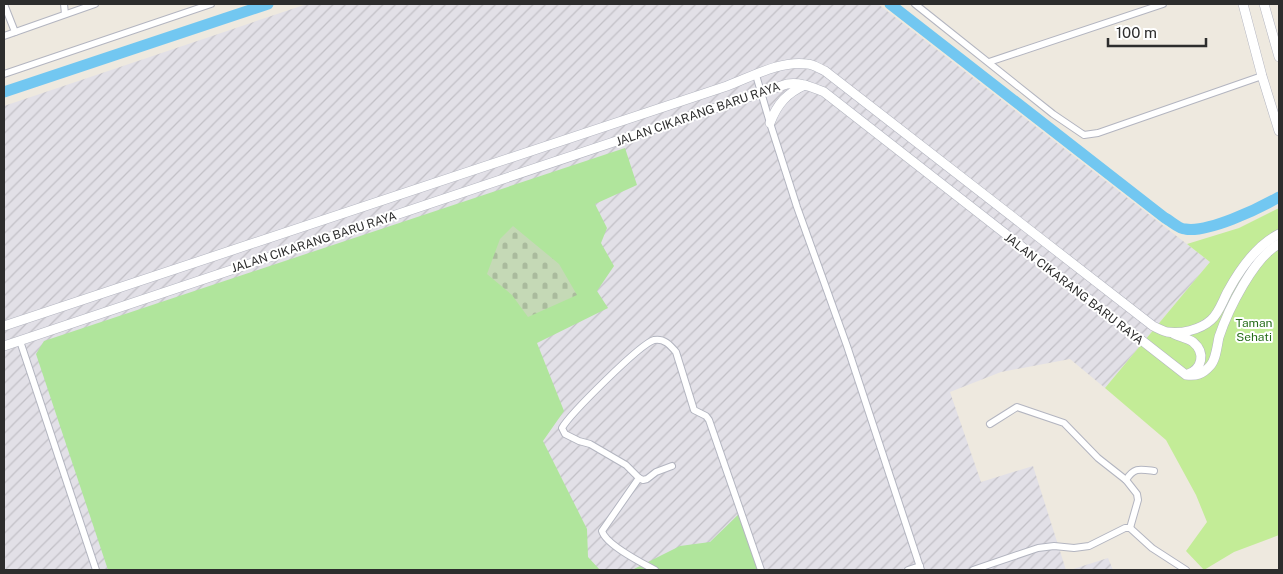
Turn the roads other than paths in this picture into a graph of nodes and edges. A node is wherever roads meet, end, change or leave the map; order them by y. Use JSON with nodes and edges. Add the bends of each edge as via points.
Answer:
{"nodes":[{"id":1,"x":4,"y":4,"type":"edge"},
{"id":2,"x":64,"y":4,"type":"edge"},
{"id":3,"x":95,"y":4,"type":"edge"},
{"id":4,"x":210,"y":4,"type":"edge"},
{"id":5,"x":915,"y":4,"type":"edge"},
{"id":6,"x":1163,"y":4,"type":"edge"},
{"id":7,"x":1243,"y":4,"type":"edge"},
{"id":8,"x":1264,"y":4,"type":"edge"},
{"id":9,"x":65,"y":14,"type":"junction"},
{"id":10,"x":14,"y":32,"type":"junction"},
{"id":11,"x":4,"y":36,"type":"edge"},
{"id":12,"x":1279,"y":58,"type":"edge"},
{"id":13,"x":989,"y":62,"type":"junction"},
{"id":14,"x":4,"y":74,"type":"edge"},
{"id":15,"x":756,"y":75,"type":"junction"},
{"id":16,"x":1262,"y":76,"type":"junction"},
{"id":17,"x":805,"y":84,"type":"junction"},
{"id":18,"x":762,"y":93,"type":"junction"},
{"id":19,"x":770,"y":123,"type":"junction"},
{"id":20,"x":1279,"y":131,"type":"edge"},
{"id":21,"x":1279,"y":234,"type":"edge"},
{"id":22,"x":1279,"y":244,"type":"edge"},
{"id":23,"x":228,"y":251,"type":"junction"},
{"id":24,"x":235,"y":268,"type":"junction"},
{"id":25,"x":4,"y":326,"type":"edge"},
{"id":26,"x":1167,"y":332,"type":"junction"},
{"id":27,"x":20,"y":341,"type":"junction"},
{"id":28,"x":4,"y":346,"type":"edge"},
{"id":29,"x":1186,"y":375,"type":"junction"},
{"id":30,"x":990,"y":424,"type":"dead end"},
{"id":31,"x":672,"y":466,"type":"dead end"},
{"id":32,"x":1154,"y":471,"type":"dead end"},
{"id":33,"x":639,"y":478,"type":"junction"},
{"id":34,"x":1126,"y":480,"type":"junction"},
{"id":35,"x":1130,"y":528,"type":"junction"},
{"id":36,"x":920,"y":568,"type":"edge"},
{"id":37,"x":96,"y":570,"type":"edge"},
{"id":38,"x":655,"y":570,"type":"edge"},
{"id":39,"x":761,"y":570,"type":"edge"},
{"id":40,"x":908,"y":570,"type":"edge"},
{"id":41,"x":973,"y":570,"type":"edge"},
{"id":42,"x":1186,"y":570,"type":"edge"}],
"edges":[{"from":1,"to":10,"type":"street"},
{"from":2,"to":9,"type":"street"},
{"from":3,"to":9,"type":"street"},
{"from":4,"to":14,"type":"street"},
{"from":5,"to":13,"type":"street"},
{"from":6,"to":13,"type":"street"},
{"from":7,"to":16,"type":"main road"},
{"from":8,"to":12,"type":"main road"},
{"from":9,"to":10,"type":"street"},
{"from":10,"to":11,"type":"street"},
{"from":13,"to":16,"type":"street","via":[[1052,114],[1084,135],[1098,133]]},
{"from":15,"to":18,"type":"street"},
{"from":15,"to":23,"type":"main road","name":"JALAN CIKARANG BARU RAYA"},
{"from":15,"to":26,"type":"main road","name":"JALAN CIKARANG BARU RAYA","via":[[793,64],[809,64],[825,71],[1153,326]]},
{"from":16,"to":20,"type":"main road"},
{"from":17,"to":18,"type":"main road","name":"JALAN CIKARANG BARU RAYA","via":[[787,84]]},
{"from":17,"to":19,"type":"main road","via":[[782,99]]},
{"from":17,"to":29,"type":"main road","name":"JALAN CIKARANG BARU RAYA","via":[[824,92]]},
{"from":18,"to":19,"type":"street"},
{"from":18,"to":24,"type":"main road","name":"JALAN CIKARANG BARU RAYA"},
{"from":19,"to":36,"type":"street"},
{"from":21,"to":26,"type":"main road","via":[[1247,261],[1213,319],[1192,330]]},
{"from":22,"to":29,"type":"main road","via":[[1254,267],[1241,289],[1220,335],[1212,365],[1201,374]]},
{"from":23,"to":24,"type":"main road"},
{"from":23,"to":25,"type":"main road","name":"JALAN CIKARANG BARU RAYA"},
{"from":24,"to":27,"type":"main road","name":"JALAN CIKARANG BARU RAYA"},
{"from":26,"to":29,"type":"main road","name":"JALAN CIKARANG BARU RAYA","via":[[1191,340],[1200,351],[1199,367]]},
{"from":27,"to":28,"type":"main road","name":"JALAN CIKARANG BARU RAYA"},
{"from":27,"to":37,"type":"street"},
{"from":30,"to":34,"type":"street","via":[[1017,407],[1059,420]]},
{"from":31,"to":33,"type":"street","via":[[647,479]]},
{"from":32,"to":34,"type":"street","via":[[1134,470]]},
{"from":33,"to":38,"type":"street","via":[[602,531],[606,539]]},
{"from":33,"to":39,"type":"street","via":[[626,465],[566,434],[562,428],[643,346],[660,340],[676,352],[694,410],[709,420]]},
{"from":34,"to":35,"type":"street","via":[[1138,500]]},
{"from":35,"to":41,"type":"street","via":[[1089,546],[1038,548]]},
{"from":35,"to":42,"type":"street","via":[[1152,548]]},
{"from":36,"to":40,"type":"street"}]}
